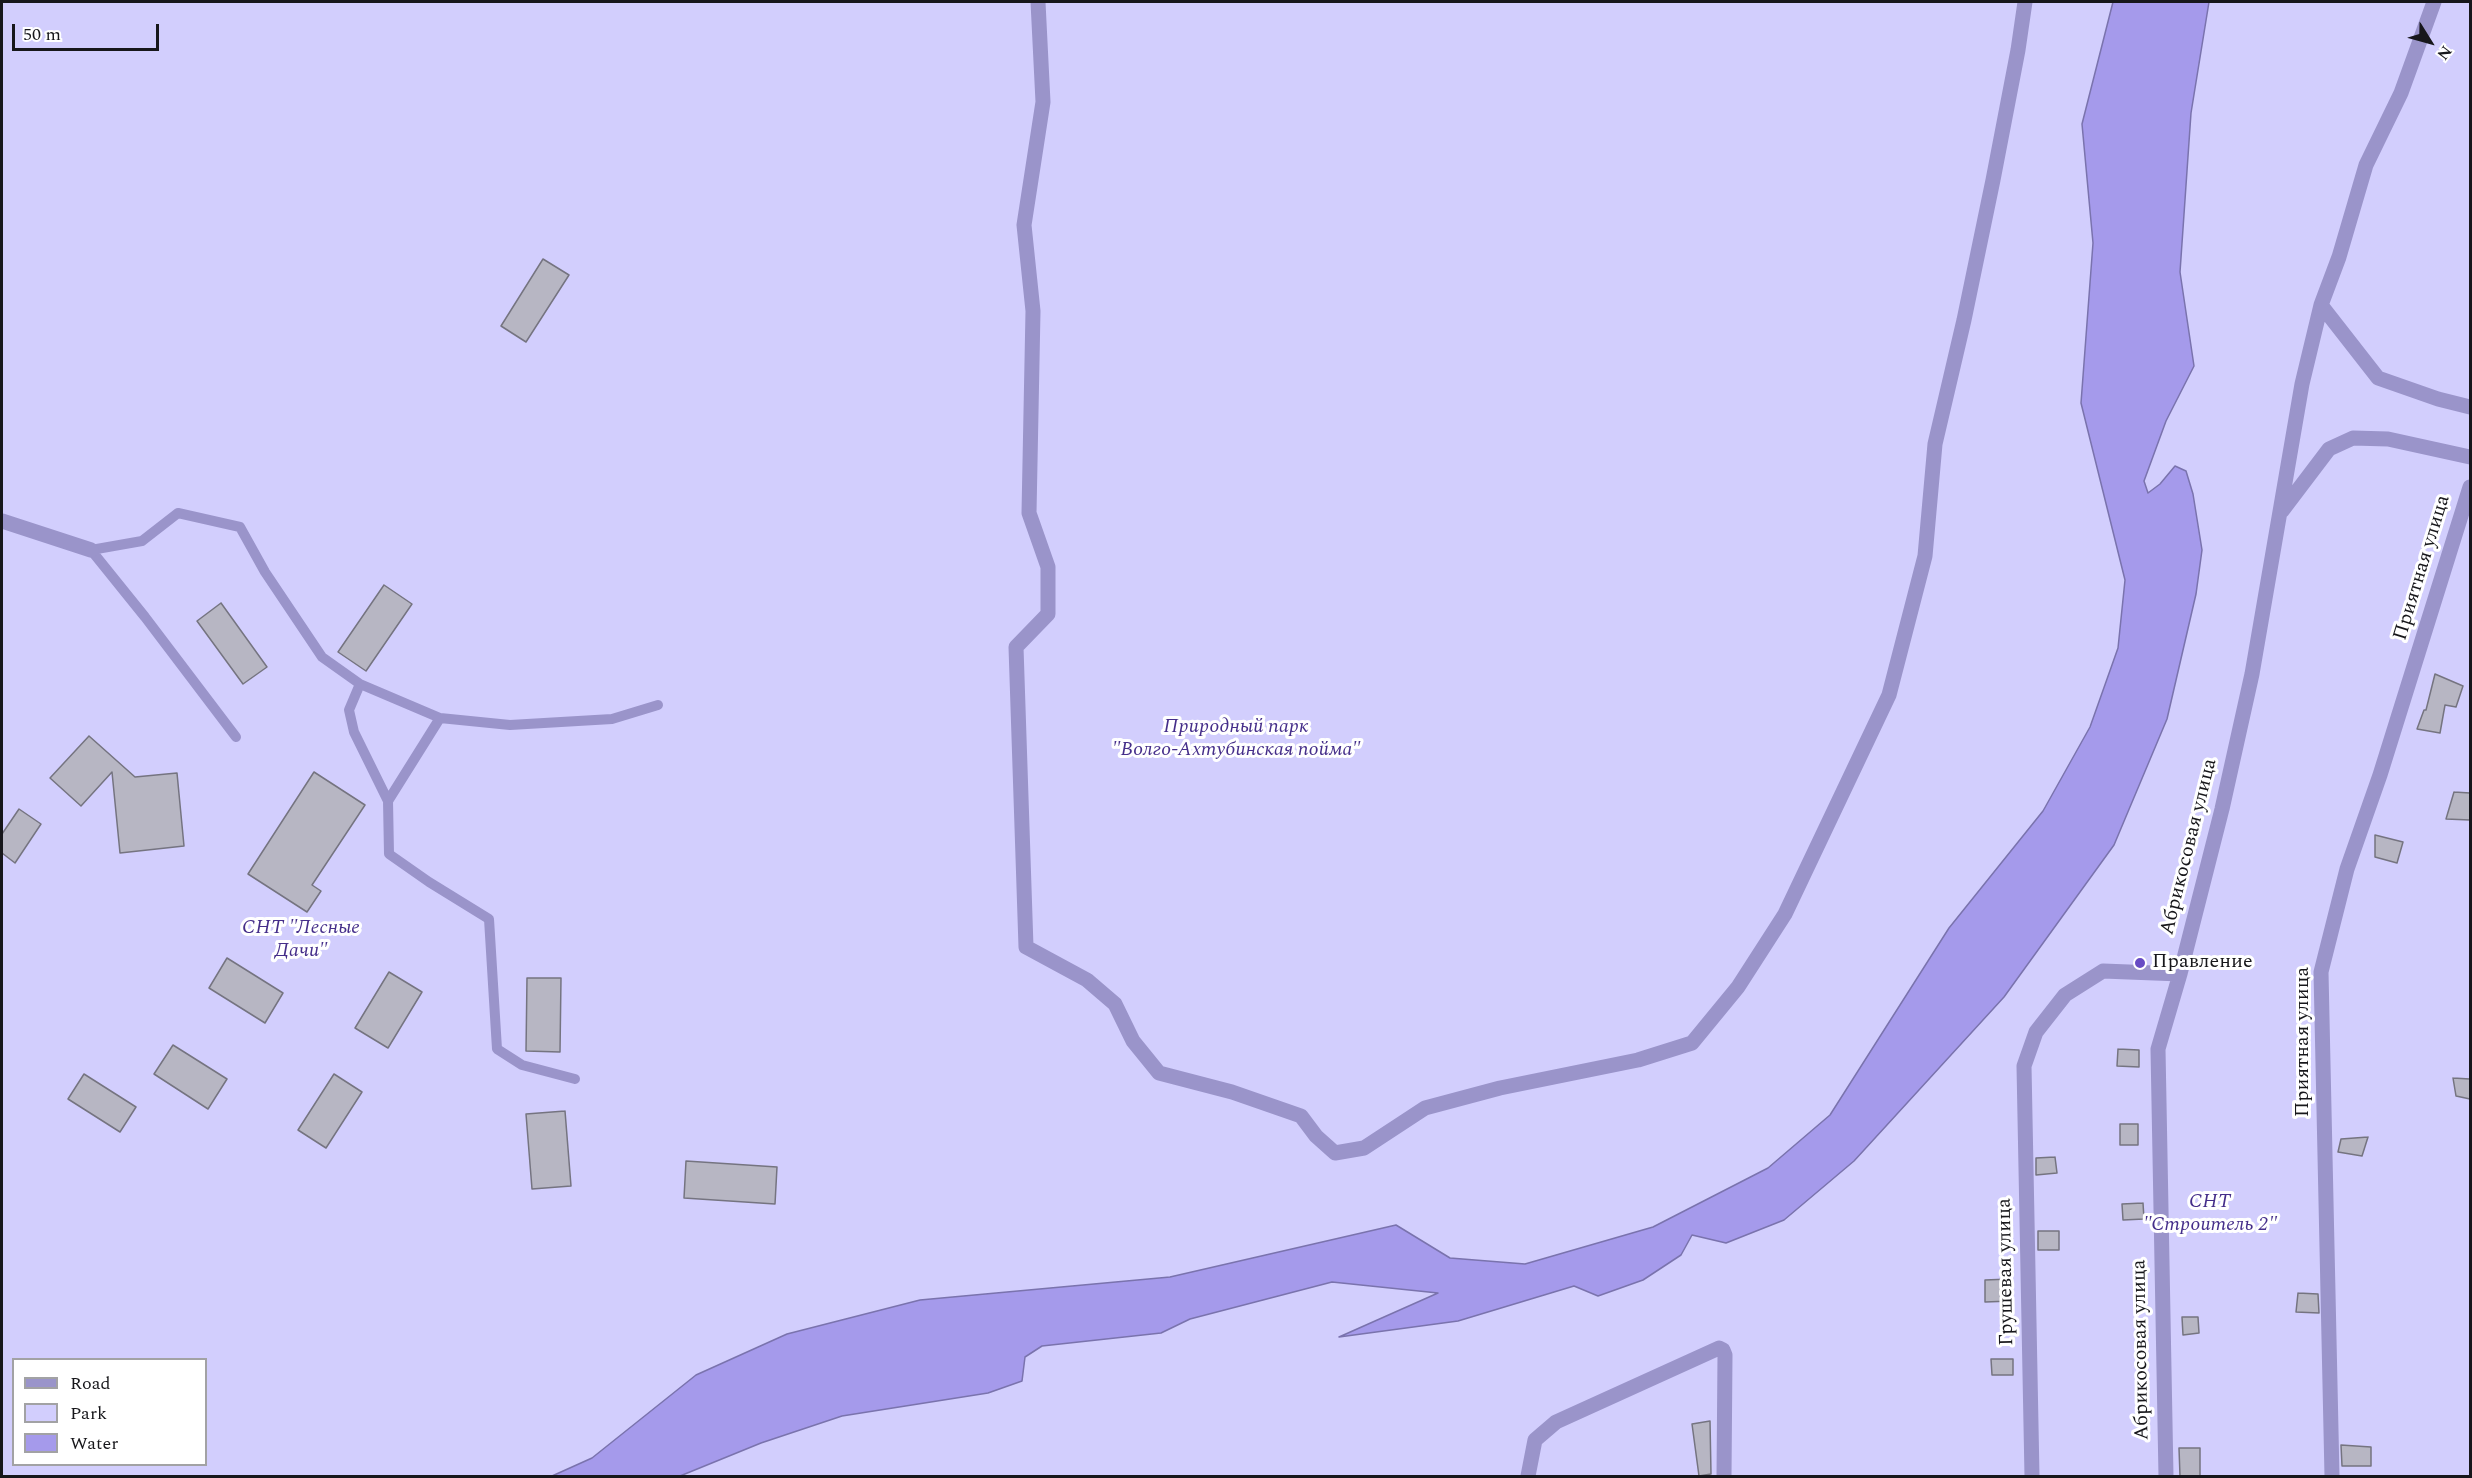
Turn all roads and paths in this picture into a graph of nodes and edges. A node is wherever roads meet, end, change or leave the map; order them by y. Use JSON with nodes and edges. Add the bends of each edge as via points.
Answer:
{"nodes":[{"id":1,"x":1038,"y":2,"type":"edge"},
{"id":2,"x":2025,"y":2,"type":"edge"},
{"id":3,"x":2434,"y":2,"type":"edge"},
{"id":4,"x":2321,"y":304,"type":"junction"},
{"id":5,"x":2470,"y":407,"type":"edge"},
{"id":6,"x":2470,"y":457,"type":"edge"},
{"id":7,"x":2470,"y":486,"type":"edge"},
{"id":8,"x":2278,"y":516,"type":"junction"},
{"id":9,"x":2,"y":521,"type":"edge"},
{"id":10,"x":91,"y":550,"type":"junction"},
{"id":11,"x":360,"y":684,"type":"junction"},
{"id":12,"x":658,"y":705,"type":"dead end"},
{"id":13,"x":441,"y":718,"type":"junction"},
{"id":14,"x":236,"y":737,"type":"dead end"},
{"id":15,"x":388,"y":801,"type":"junction"},
{"id":16,"x":2180,"y":974,"type":"junction"},
{"id":17,"x":575,"y":1079,"type":"dead end"},
{"id":18,"x":1528,"y":1476,"type":"edge"},
{"id":19,"x":1724,"y":1476,"type":"edge"},
{"id":20,"x":2032,"y":1476,"type":"edge"},
{"id":21,"x":2166,"y":1476,"type":"edge"},
{"id":22,"x":2332,"y":1476,"type":"edge"}],
"edges":[{"from":1,"to":2,"type":"street","via":[[1042,102],[1024,225],[1033,311],[1029,513],[1048,567],[1048,614],[1016,647],[1026,947],[1087,980],[1115,1004],[1133,1041],[1159,1072],[1301,1116],[1335,1153],[1364,1148],[1425,1108],[1500,1088],[1638,1060],[1692,1043],[1738,987],[1785,914],[1892,685],[1925,556],[1935,444],[1993,180]]},
{"from":3,"to":4,"type":"street","name":"Абрикосовая улица","via":[[2401,93],[2366,165]]},
{"from":4,"to":5,"type":"street","via":[[2378,378]]},
{"from":4,"to":8,"type":"street","name":"Абрикосовая улица"},
{"from":6,"to":8,"type":"street","via":[[2388,439],[2353,438],[2329,449]]},
{"from":7,"to":22,"type":"street","name":"Приятная улица","via":[[2347,869],[2321,972]]},
{"from":8,"to":16,"type":"street","name":"Абрикосовая улица","via":[[2252,674]]},
{"from":9,"to":10,"type":"street"},
{"from":10,"to":11,"type":"lane","via":[[142,541],[178,513],[240,527],[322,657]]},
{"from":10,"to":14,"type":"lane"},
{"from":11,"to":13,"type":"lane"},
{"from":11,"to":15,"type":"lane","via":[[349,710],[354,732]]},
{"from":12,"to":13,"type":"lane","via":[[612,719],[510,725]]},
{"from":13,"to":15,"type":"lane"},
{"from":15,"to":17,"type":"lane","via":[[389,854],[489,919],[497,1049],[522,1065]]},
{"from":16,"to":20,"type":"street","name":"Грушевая улица","via":[[2103,971],[2065,995],[2036,1032],[2024,1066]]},
{"from":16,"to":21,"type":"street","name":"Абрикосовая улица","via":[[2158,1049]]},
{"from":18,"to":19,"type":"street","via":[[1535,1440],[1556,1422],[1719,1348],[1725,1355]]}]}
